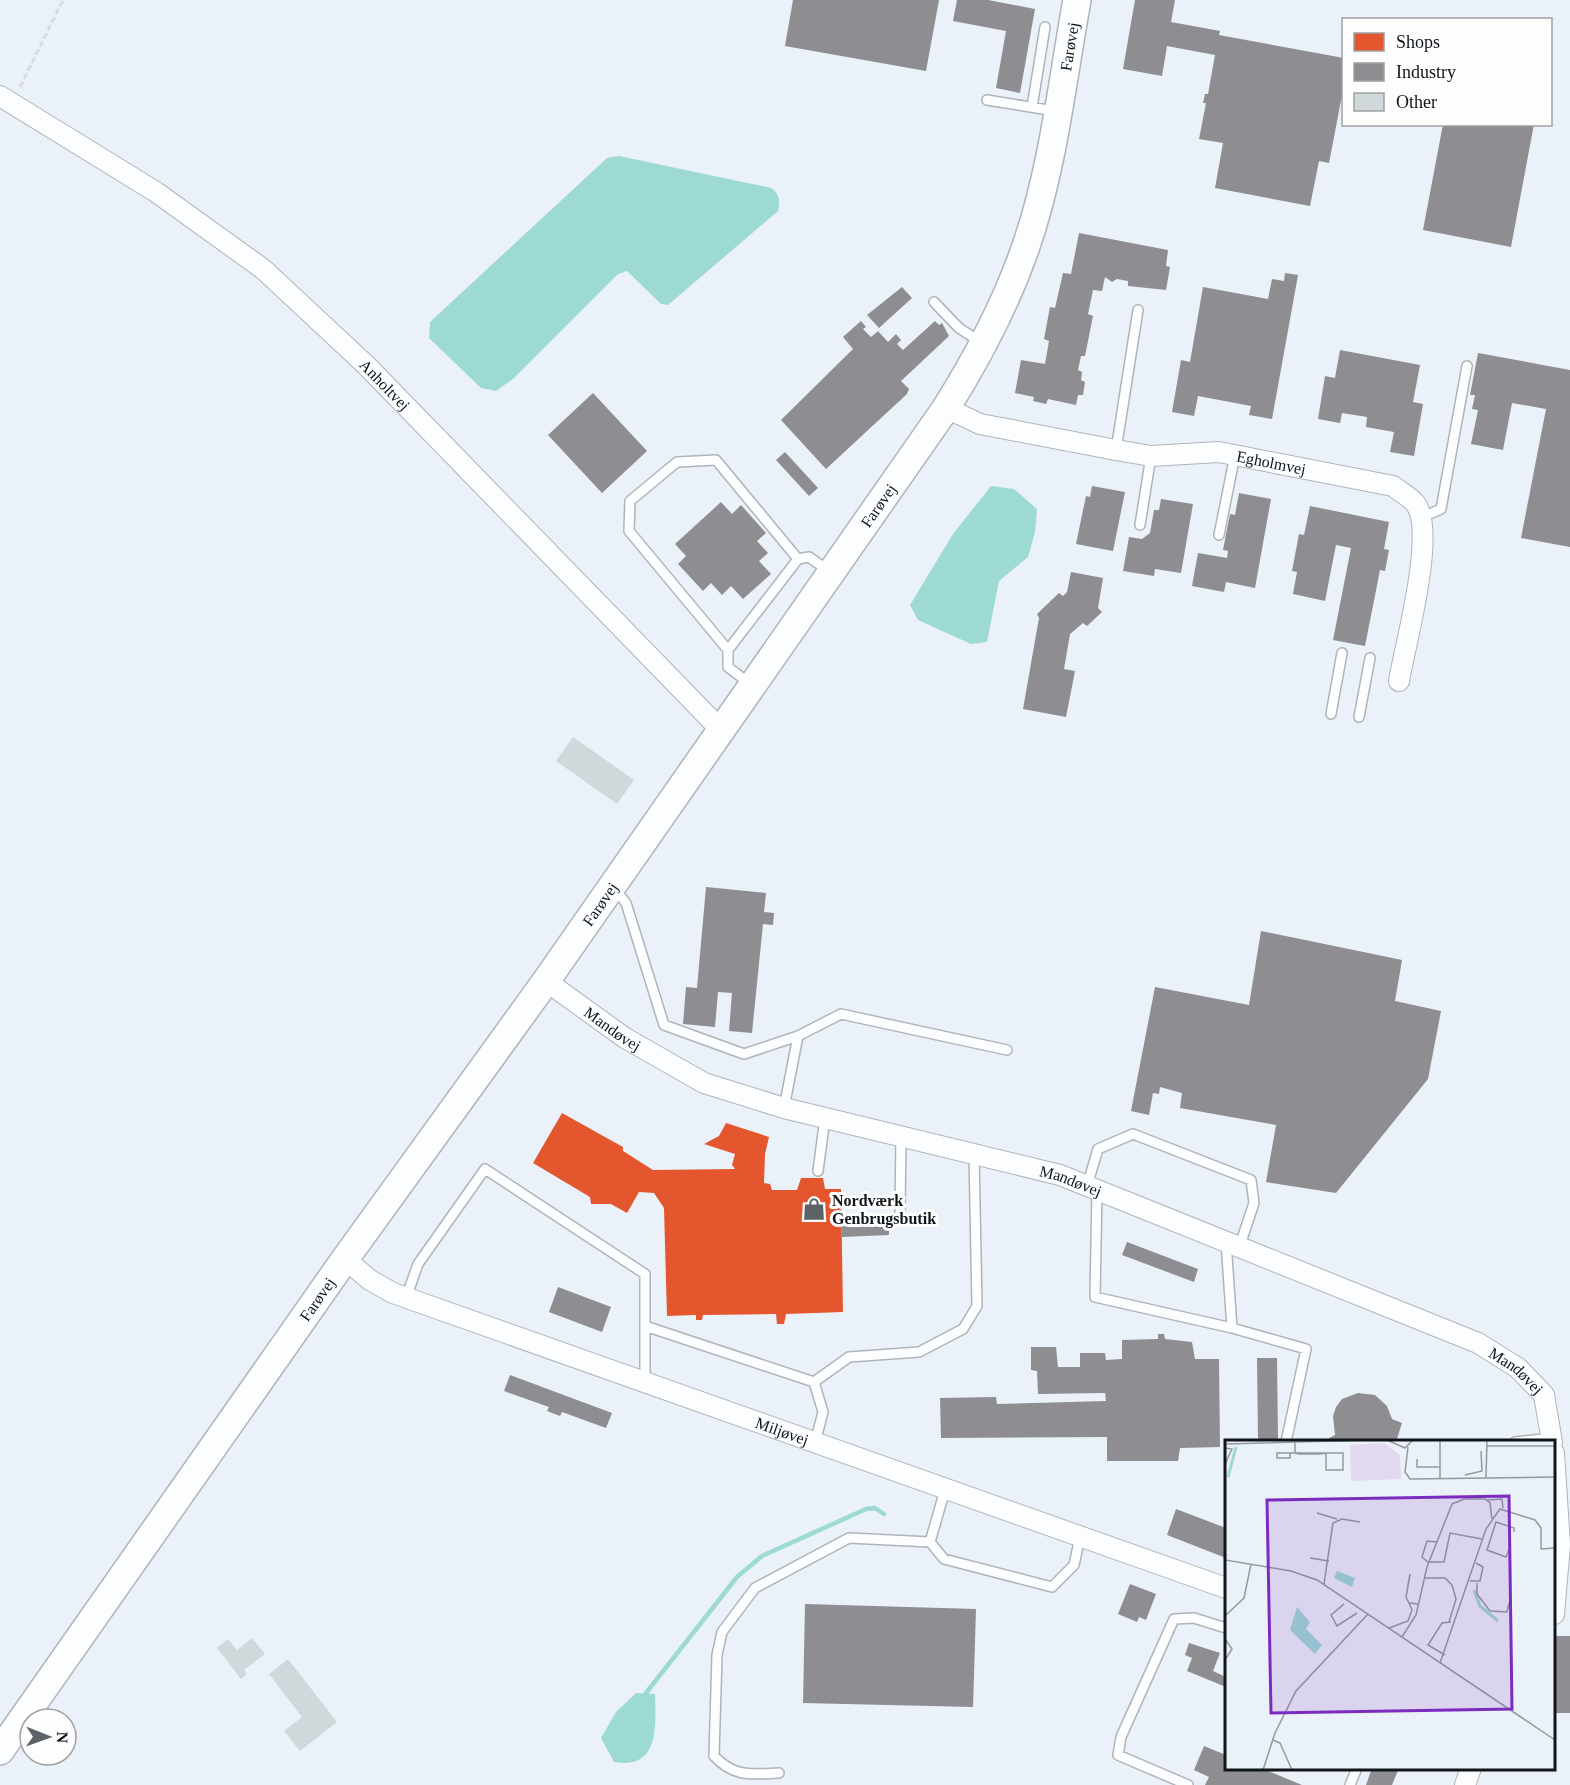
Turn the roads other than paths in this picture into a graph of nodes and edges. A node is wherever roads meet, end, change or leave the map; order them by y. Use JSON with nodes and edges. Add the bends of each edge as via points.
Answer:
{"nodes":[{"id":1,"x":1077,"y":0,"type":"edge"},
{"id":2,"x":1046,"y":27,"type":"dead end"},
{"id":3,"x":6,"y":99,"type":"edge"},
{"id":4,"x":987,"y":100,"type":"dead end"},
{"id":5,"x":1044,"y":109,"type":"junction"},
{"id":6,"x":934,"y":302,"type":"dead end"},
{"id":7,"x":1138,"y":310,"type":"dead end"},
{"id":8,"x":984,"y":344,"type":"junction"},
{"id":9,"x":1467,"y":366,"type":"dead end"},
{"id":10,"x":946,"y":408,"type":"junction"},
{"id":11,"x":1116,"y":450,"type":"junction"},
{"id":12,"x":1235,"y":455,"type":"junction"},
{"id":13,"x":1151,"y":456,"type":"junction"},
{"id":14,"x":1420,"y":518,"type":"junction"},
{"id":15,"x":1140,"y":525,"type":"dead end"},
{"id":16,"x":1219,"y":535,"type":"dead end"},
{"id":17,"x":798,"y":559,"type":"junction"},
{"id":18,"x":831,"y":573,"type":"junction"},
{"id":19,"x":728,"y":650,"type":"junction"},
{"id":20,"x":1342,"y":653,"type":"dead end"},
{"id":21,"x":1370,"y":658,"type":"dead end"},
{"id":22,"x":1399,"y":681,"type":"dead end"},
{"id":23,"x":752,"y":685,"type":"junction"},
{"id":24,"x":1332,"y":714,"type":"dead end"},
{"id":25,"x":1359,"y":717,"type":"dead end"},
{"id":26,"x":721,"y":730,"type":"junction"},
{"id":27,"x":612,"y":885,"type":"junction"},
{"id":28,"x":546,"y":981,"type":"junction"},
{"id":29,"x":798,"y":1036,"type":"junction"},
{"id":30,"x":1007,"y":1050,"type":"dead end"},
{"id":31,"x":784,"y":1108,"type":"junction"},
{"id":32,"x":825,"y":1118,"type":"junction"},
{"id":33,"x":901,"y":1136,"type":"junction"},
{"id":34,"x":974,"y":1154,"type":"junction"},
{"id":35,"x":818,"y":1171,"type":"dead end"},
{"id":36,"x":1092,"y":1189,"type":"junction"},
{"id":37,"x":900,"y":1213,"type":"dead end"},
{"id":38,"x":1233,"y":1245,"type":"junction"},
{"id":39,"x":345,"y":1259,"type":"junction"},
{"id":40,"x":406,"y":1298,"type":"junction"},
{"id":41,"x":645,"y":1326,"type":"junction"},
{"id":42,"x":1232,"y":1328,"type":"junction"},
{"id":43,"x":814,"y":1382,"type":"junction"},
{"id":44,"x":645,"y":1384,"type":"junction"},
{"id":45,"x":1286,"y":1440,"type":"edge"},
{"id":46,"x":1551,"y":1440,"type":"edge"},
{"id":47,"x":815,"y":1444,"type":"junction"},
{"id":48,"x":1555,"y":1482,"type":"edge"},
{"id":49,"x":945,"y":1490,"type":"junction"},
{"id":50,"x":1080,"y":1537,"type":"junction"},
{"id":51,"x":930,"y":1542,"type":"junction"},
{"id":52,"x":1225,"y":1587,"type":"edge"},
{"id":53,"x":1555,"y":1602,"type":"edge"},
{"id":54,"x":1225,"y":1627,"type":"edge"},
{"id":55,"x":0,"y":1752,"type":"edge"},
{"id":56,"x":1356,"y":1770,"type":"edge"},
{"id":57,"x":1470,"y":1770,"type":"edge"},
{"id":58,"x":779,"y":1773,"type":"dead end"},
{"id":59,"x":1188,"y":1785,"type":"edge"},
{"id":60,"x":1350,"y":1785,"type":"edge"},
{"id":61,"x":1465,"y":1785,"type":"edge"}],
"edges":[{"from":1,"to":5,"type":"street","name":"Farøvej"},
{"from":2,"to":5,"type":"lane"},
{"from":3,"to":26,"type":"street","name":"Anholtvej","via":[[156,192],[264,269],[366,365]]},
{"from":4,"to":5,"type":"lane"},
{"from":5,"to":8,"type":"street","name":"Farøvej","via":[[1046,171],[1026,247],[1003,308]]},
{"from":6,"to":8,"type":"lane","via":[[959,328]]},
{"from":7,"to":11,"type":"lane"},
{"from":8,"to":10,"type":"street","name":"Farøvej"},
{"from":9,"to":14,"type":"lane","via":[[1441,509]]},
{"from":10,"to":11,"type":"street","name":"Egholmvej","via":[[981,424]]},
{"from":10,"to":18,"type":"street","name":"Farøvej"},
{"from":11,"to":13,"type":"street","name":"Egholmvej"},
{"from":12,"to":13,"type":"street","name":"Egholmvej","via":[[1219,452]]},
{"from":12,"to":14,"type":"street","name":"Egholmvej","via":[[1393,486],[1416,504]]},
{"from":12,"to":16,"type":"lane"},
{"from":13,"to":15,"type":"lane"},
{"from":14,"to":22,"type":"street","name":"Egholmvej","via":[[1423,554]]},
{"from":17,"to":18,"type":"lane","via":[[809,557]]},
{"from":17,"to":19,"type":"lane"},
{"from":17,"to":19,"type":"lane","via":[[716,460],[677,462],[630,501],[629,531]]},
{"from":18,"to":23,"type":"street","name":"Farøvej"},
{"from":19,"to":23,"type":"lane","via":[[728,667]]},
{"from":20,"to":24,"type":"lane"},
{"from":21,"to":25,"type":"lane"},
{"from":23,"to":26,"type":"street","name":"Farøvej"},
{"from":26,"to":27,"type":"street","name":"Farøvej"},
{"from":27,"to":28,"type":"street","name":"Farøvej"},
{"from":27,"to":29,"type":"lane","via":[[626,903],[664,1025],[744,1054]]},
{"from":28,"to":31,"type":"street","name":"Mandøvej","via":[[625,1038],[704,1083]]},
{"from":28,"to":39,"type":"street","name":"Farøvej"},
{"from":29,"to":30,"type":"lane","via":[[841,1014]]},
{"from":29,"to":31,"type":"lane"},
{"from":31,"to":32,"type":"street","name":"Mandøvej"},
{"from":32,"to":33,"type":"street","name":"Mandøvej"},
{"from":32,"to":35,"type":"lane"},
{"from":33,"to":34,"type":"street","name":"Mandøvej"},
{"from":33,"to":37,"type":"lane"},
{"from":34,"to":36,"type":"street","name":"Mandøvej","via":[[1060,1175]]},
{"from":34,"to":43,"type":"lane","via":[[977,1306],[963,1329],[919,1352],[849,1357]]},
{"from":36,"to":38,"type":"street","name":"Mandøvej"},
{"from":36,"to":38,"type":"lane","via":[[1098,1149],[1133,1134],[1251,1180],[1254,1203]]},
{"from":36,"to":42,"type":"lane","via":[[1095,1298]]},
{"from":38,"to":42,"type":"lane"},
{"from":38,"to":46,"type":"street","name":"Mandøvej","via":[[1478,1342],[1518,1368],[1544,1395]]},
{"from":39,"to":40,"type":"street","name":"Miljøvej","via":[[370,1280]]},
{"from":39,"to":55,"type":"street","name":"Farøvej"},
{"from":40,"to":41,"type":"lane","via":[[418,1264],[485,1169],[645,1274]]},
{"from":40,"to":44,"type":"street","name":"Miljøvej"},
{"from":41,"to":43,"type":"lane"},
{"from":41,"to":44,"type":"lane"},
{"from":42,"to":45,"type":"lane","via":[[1306,1349]]},
{"from":43,"to":47,"type":"lane","via":[[823,1412]]},
{"from":44,"to":47,"type":"street","name":"Miljøvej"},
{"from":47,"to":49,"type":"street","name":"Miljøvej"},
{"from":48,"to":53,"type":"street","name":"Mandøvej","via":[[1560,1545]]},
{"from":49,"to":50,"type":"street","name":"Miljøvej"},
{"from":49,"to":51,"type":"lane"},
{"from":50,"to":51,"type":"lane","via":[[1074,1565],[1052,1587],[944,1559]]},
{"from":50,"to":52,"type":"street","name":"Miljøvej"},
{"from":51,"to":58,"type":"lane","via":[[849,1538],[755,1587],[722,1632],[717,1655],[714,1756],[726,1768],[744,1774]]},
{"from":54,"to":59,"type":"lane","via":[[1194,1618],[1174,1619],[1121,1737],[1118,1755]]},
{"from":56,"to":60,"type":"lane"},
{"from":57,"to":61,"type":"street"}]}
